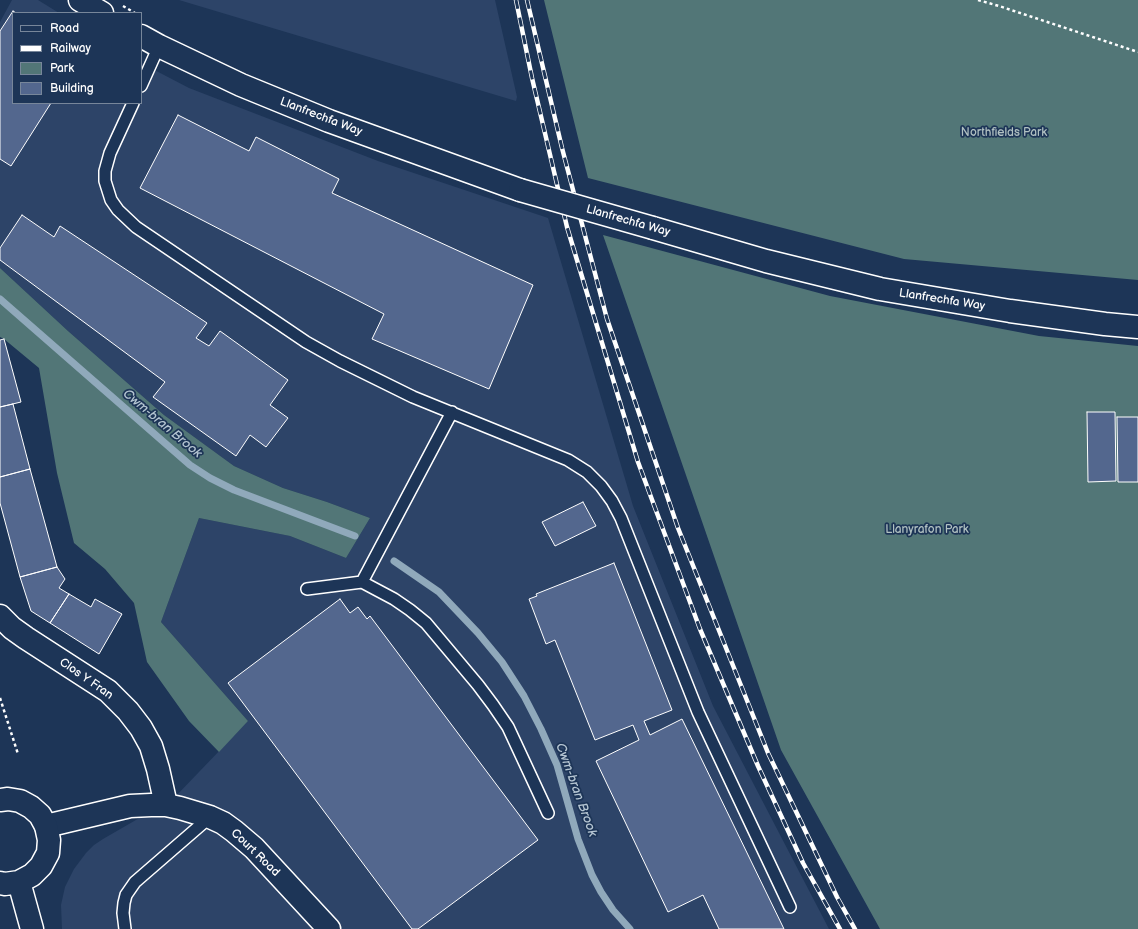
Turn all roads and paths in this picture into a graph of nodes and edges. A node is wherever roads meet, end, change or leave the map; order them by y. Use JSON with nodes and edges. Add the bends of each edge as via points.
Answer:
{"nodes":[{"id":1,"x":80,"y":0,"type":"edge"},
{"id":2,"x":978,"y":0,"type":"edge"},
{"id":3,"x":100,"y":12,"type":"edge"},
{"id":4,"x":142,"y":37,"type":"edge"},
{"id":5,"x":159,"y":46,"type":"junction"},
{"id":6,"x":1138,"y":52,"type":"edge"},
{"id":7,"x":142,"y":84,"type":"edge"},
{"id":8,"x":133,"y":104,"type":"edge"},
{"id":9,"x":1138,"y":327,"type":"edge"},
{"id":10,"x":452,"y":412,"type":"junction"},
{"id":11,"x":362,"y":582,"type":"junction"},
{"id":12,"x":307,"y":589,"type":"dead end"},
{"id":13,"x":0,"y":616,"type":"edge"},
{"id":14,"x":0,"y":698,"type":"edge"},
{"id":15,"x":18,"y":754,"type":"dead end"},
{"id":16,"x":0,"y":800,"type":"edge"},
{"id":17,"x":166,"y":805,"type":"junction"},
{"id":18,"x":548,"y":813,"type":"dead end"},
{"id":19,"x":210,"y":817,"type":"junction"},
{"id":20,"x":46,"y":826,"type":"junction"},
{"id":21,"x":10,"y":882,"type":"edge"},
{"id":22,"x":790,"y":907,"type":"dead end"},
{"id":23,"x":32,"y":929,"type":"edge"},
{"id":24,"x":125,"y":929,"type":"edge"},
{"id":25,"x":329,"y":929,"type":"edge"}],
"edges":[{"from":1,"to":3,"type":"street"},
{"from":2,"to":6,"type":"path"},
{"from":4,"to":5,"type":"street","name":"Llanfrechfa Way"},
{"from":5,"to":7,"type":"lane"},
{"from":5,"to":9,"type":"street","name":"Llanfrechfa Way","bridge":true,"via":[[241,85],[321,118],[520,190],[766,261],[880,289],[1010,311]]},
{"from":8,"to":10,"type":"lane","via":[[110,153],[106,171],[111,200],[126,219],[306,342],[413,397]]},
{"from":10,"to":11,"type":"lane"},
{"from":10,"to":22,"type":"lane","via":[[568,460],[587,472],[612,501],[624,525],[698,712]]},
{"from":11,"to":12,"type":"lane"},
{"from":11,"to":18,"type":"lane","via":[[394,599],[426,623],[478,685],[508,727]]},
{"from":13,"to":17,"type":"street","name":"Clos Y Fran","via":[[26,638],[108,691],[128,711],[151,746]]},
{"from":14,"to":15,"type":"path"},
{"from":16,"to":20,"type":"street","via":[[8,799],[31,807],[40,815]]},
{"from":17,"to":19,"type":"street","name":"Court Road"},
{"from":17,"to":20,"type":"street","name":"Court Road","via":[[130,806]]},
{"from":19,"to":24,"type":"lane","via":[[135,882],[124,903]]},
{"from":19,"to":25,"type":"street","name":"Court Road","via":[[234,831],[254,848]]},
{"from":20,"to":21,"type":"street","via":[[48,853],[41,866],[32,876]]},
{"from":21,"to":23,"type":"street"}]}
